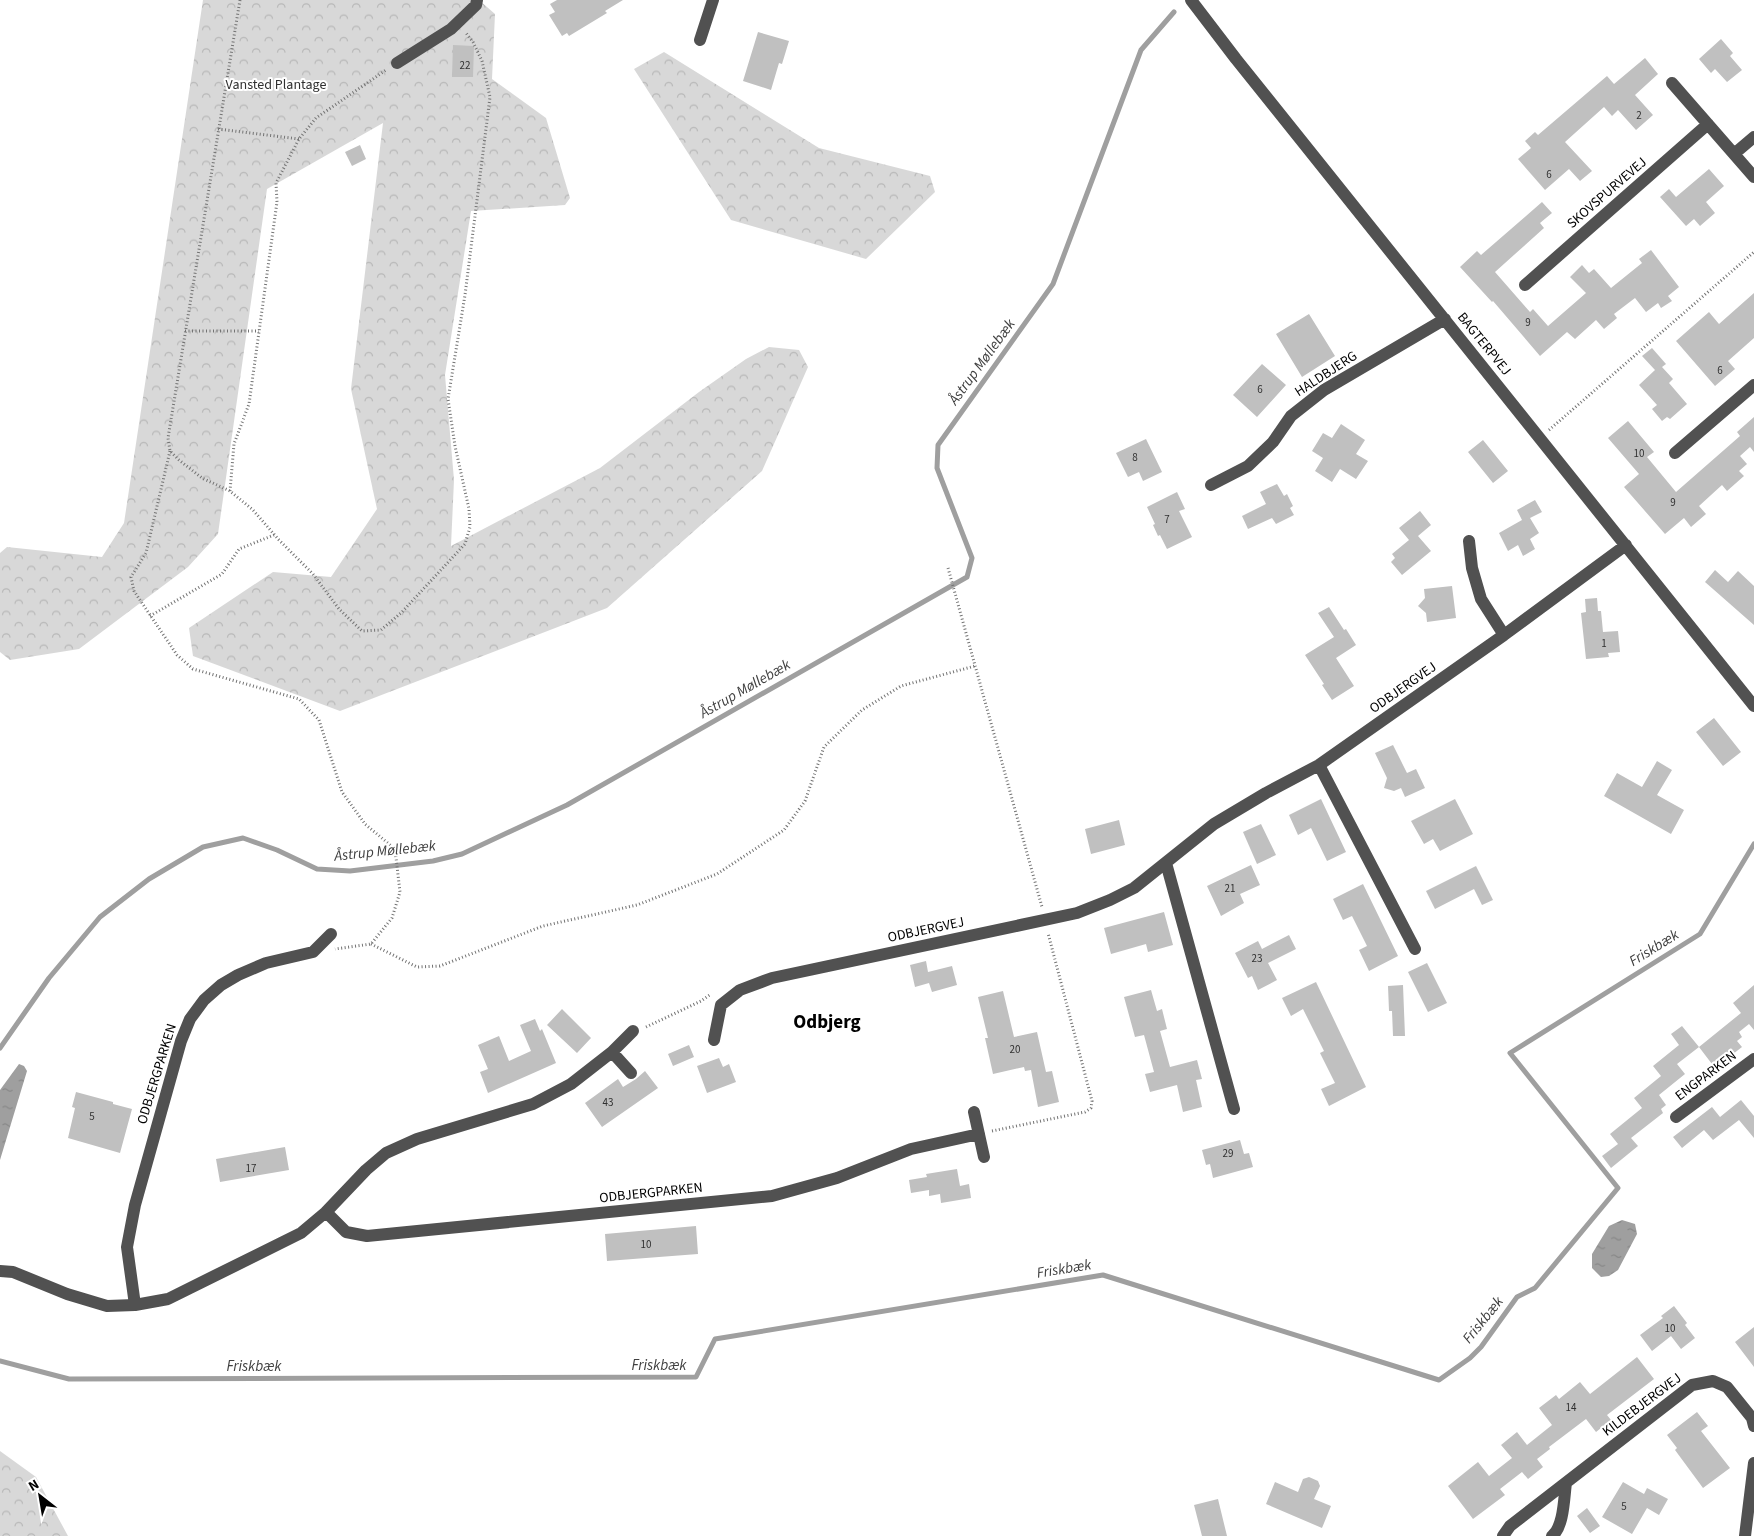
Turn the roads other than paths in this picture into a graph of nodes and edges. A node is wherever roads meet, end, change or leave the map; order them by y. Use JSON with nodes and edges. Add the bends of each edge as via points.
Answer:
{"nodes":[{"id":1,"x":477,"y":0,"type":"edge"},
{"id":2,"x":713,"y":0,"type":"edge"},
{"id":3,"x":1192,"y":0,"type":"edge"},
{"id":4,"x":700,"y":40,"type":"dead end"},
{"id":5,"x":397,"y":63,"type":"road end"},
{"id":6,"x":1672,"y":83,"type":"dead end"},
{"id":7,"x":1708,"y":124,"type":"junction"},
{"id":8,"x":1754,"y":137,"type":"edge"},
{"id":9,"x":1734,"y":154,"type":"junction"},
{"id":10,"x":1754,"y":177,"type":"edge"},
{"id":11,"x":1525,"y":285,"type":"dead end"},
{"id":12,"x":1445,"y":319,"type":"junction"},
{"id":13,"x":1754,"y":385,"type":"edge"},
{"id":14,"x":1675,"y":453,"type":"dead end"},
{"id":15,"x":1211,"y":484,"type":"dead end"},
{"id":16,"x":1469,"y":541,"type":"dead end"},
{"id":17,"x":1626,"y":545,"type":"junction"},
{"id":18,"x":1504,"y":635,"type":"junction"},
{"id":19,"x":1754,"y":706,"type":"edge"},
{"id":20,"x":1319,"y":765,"type":"junction"},
{"id":21,"x":1166,"y":863,"type":"junction"},
{"id":22,"x":331,"y":934,"type":"dead end"},
{"id":23,"x":1415,"y":949,"type":"dead end"},
{"id":24,"x":633,"y":1032,"type":"road end"},
{"id":25,"x":714,"y":1040,"type":"dead end"},
{"id":26,"x":612,"y":1052,"type":"junction"},
{"id":27,"x":1754,"y":1059,"type":"edge"},
{"id":28,"x":630,"y":1073,"type":"dead end"},
{"id":29,"x":1234,"y":1109,"type":"dead end"},
{"id":30,"x":974,"y":1112,"type":"dead end"},
{"id":31,"x":1676,"y":1117,"type":"dead end"},
{"id":32,"x":979,"y":1134,"type":"junction"},
{"id":33,"x":984,"y":1157,"type":"dead end"},
{"id":34,"x":326,"y":1212,"type":"junction"},
{"id":35,"x":0,"y":1271,"type":"edge"},
{"id":36,"x":135,"y":1305,"type":"junction"},
{"id":37,"x":1754,"y":1426,"type":"edge"},
{"id":38,"x":1754,"y":1463,"type":"edge"},
{"id":39,"x":1566,"y":1483,"type":"junction"},
{"id":40,"x":1503,"y":1536,"type":"edge"},
{"id":41,"x":1552,"y":1536,"type":"edge"},
{"id":42,"x":1745,"y":1536,"type":"edge"}],
"edges":[{"from":1,"to":5,"type":"street","via":[[476,5],[451,29]]},
{"from":2,"to":4,"type":"street"},
{"from":3,"to":12,"type":"street","name":"BAGTERPVEJ"},
{"from":6,"to":7,"type":"street"},
{"from":7,"to":9,"type":"street"},
{"from":7,"to":11,"type":"street","name":"SKOVSPURVEVEJ"},
{"from":8,"to":9,"type":"street"},
{"from":9,"to":10,"type":"street"},
{"from":12,"to":15,"type":"street","name":"HALDBJERG","via":[[1324,390],[1291,416],[1273,442],[1248,466]]},
{"from":12,"to":17,"type":"street","name":"BAGTERPVEJ"},
{"from":13,"to":14,"type":"street"},
{"from":16,"to":18,"type":"street","via":[[1472,568],[1481,599]]},
{"from":17,"to":18,"type":"street","name":"ODBJERGVEJ"},
{"from":17,"to":19,"type":"street","name":"BAGTERPVEJ"},
{"from":18,"to":20,"type":"street","name":"ODBJERGVEJ"},
{"from":20,"to":21,"type":"street","name":"ODBJERGVEJ","via":[[1214,824]]},
{"from":20,"to":23,"type":"street"},
{"from":21,"to":25,"type":"street","name":"ODBJERGVEJ","via":[[1134,888],[1077,913],[772,978],[740,990],[721,1005]]},
{"from":21,"to":29,"type":"street"},
{"from":22,"to":36,"type":"street","name":"ODBJERGPARKEN","via":[[313,952],[266,963],[221,985],[190,1018],[135,1205],[127,1248]]},
{"from":24,"to":26,"type":"street"},
{"from":26,"to":28,"type":"street"},
{"from":26,"to":34,"type":"street","via":[[571,1084],[534,1104],[417,1139],[386,1154]]},
{"from":27,"to":31,"type":"street","name":"ENGPARKEN"},
{"from":30,"to":32,"type":"street"},
{"from":32,"to":33,"type":"street"},
{"from":32,"to":34,"type":"street","name":"ODBJERGPARKEN","via":[[911,1149],[838,1178],[772,1196],[367,1236],[346,1232]]},
{"from":34,"to":36,"type":"street","via":[[301,1233],[168,1298]]},
{"from":35,"to":36,"type":"street","via":[[13,1272],[107,1306]]},
{"from":37,"to":39,"type":"street","name":"KILDEBJERGVEJ","via":[[1752,1418],[1727,1387],[1713,1382],[1692,1385]]},
{"from":38,"to":42,"type":"street"},
{"from":39,"to":40,"type":"street","name":"KILDEBJERGVEJ","via":[[1510,1526]]},
{"from":39,"to":41,"type":"street","via":[[1560,1525]]}]}
